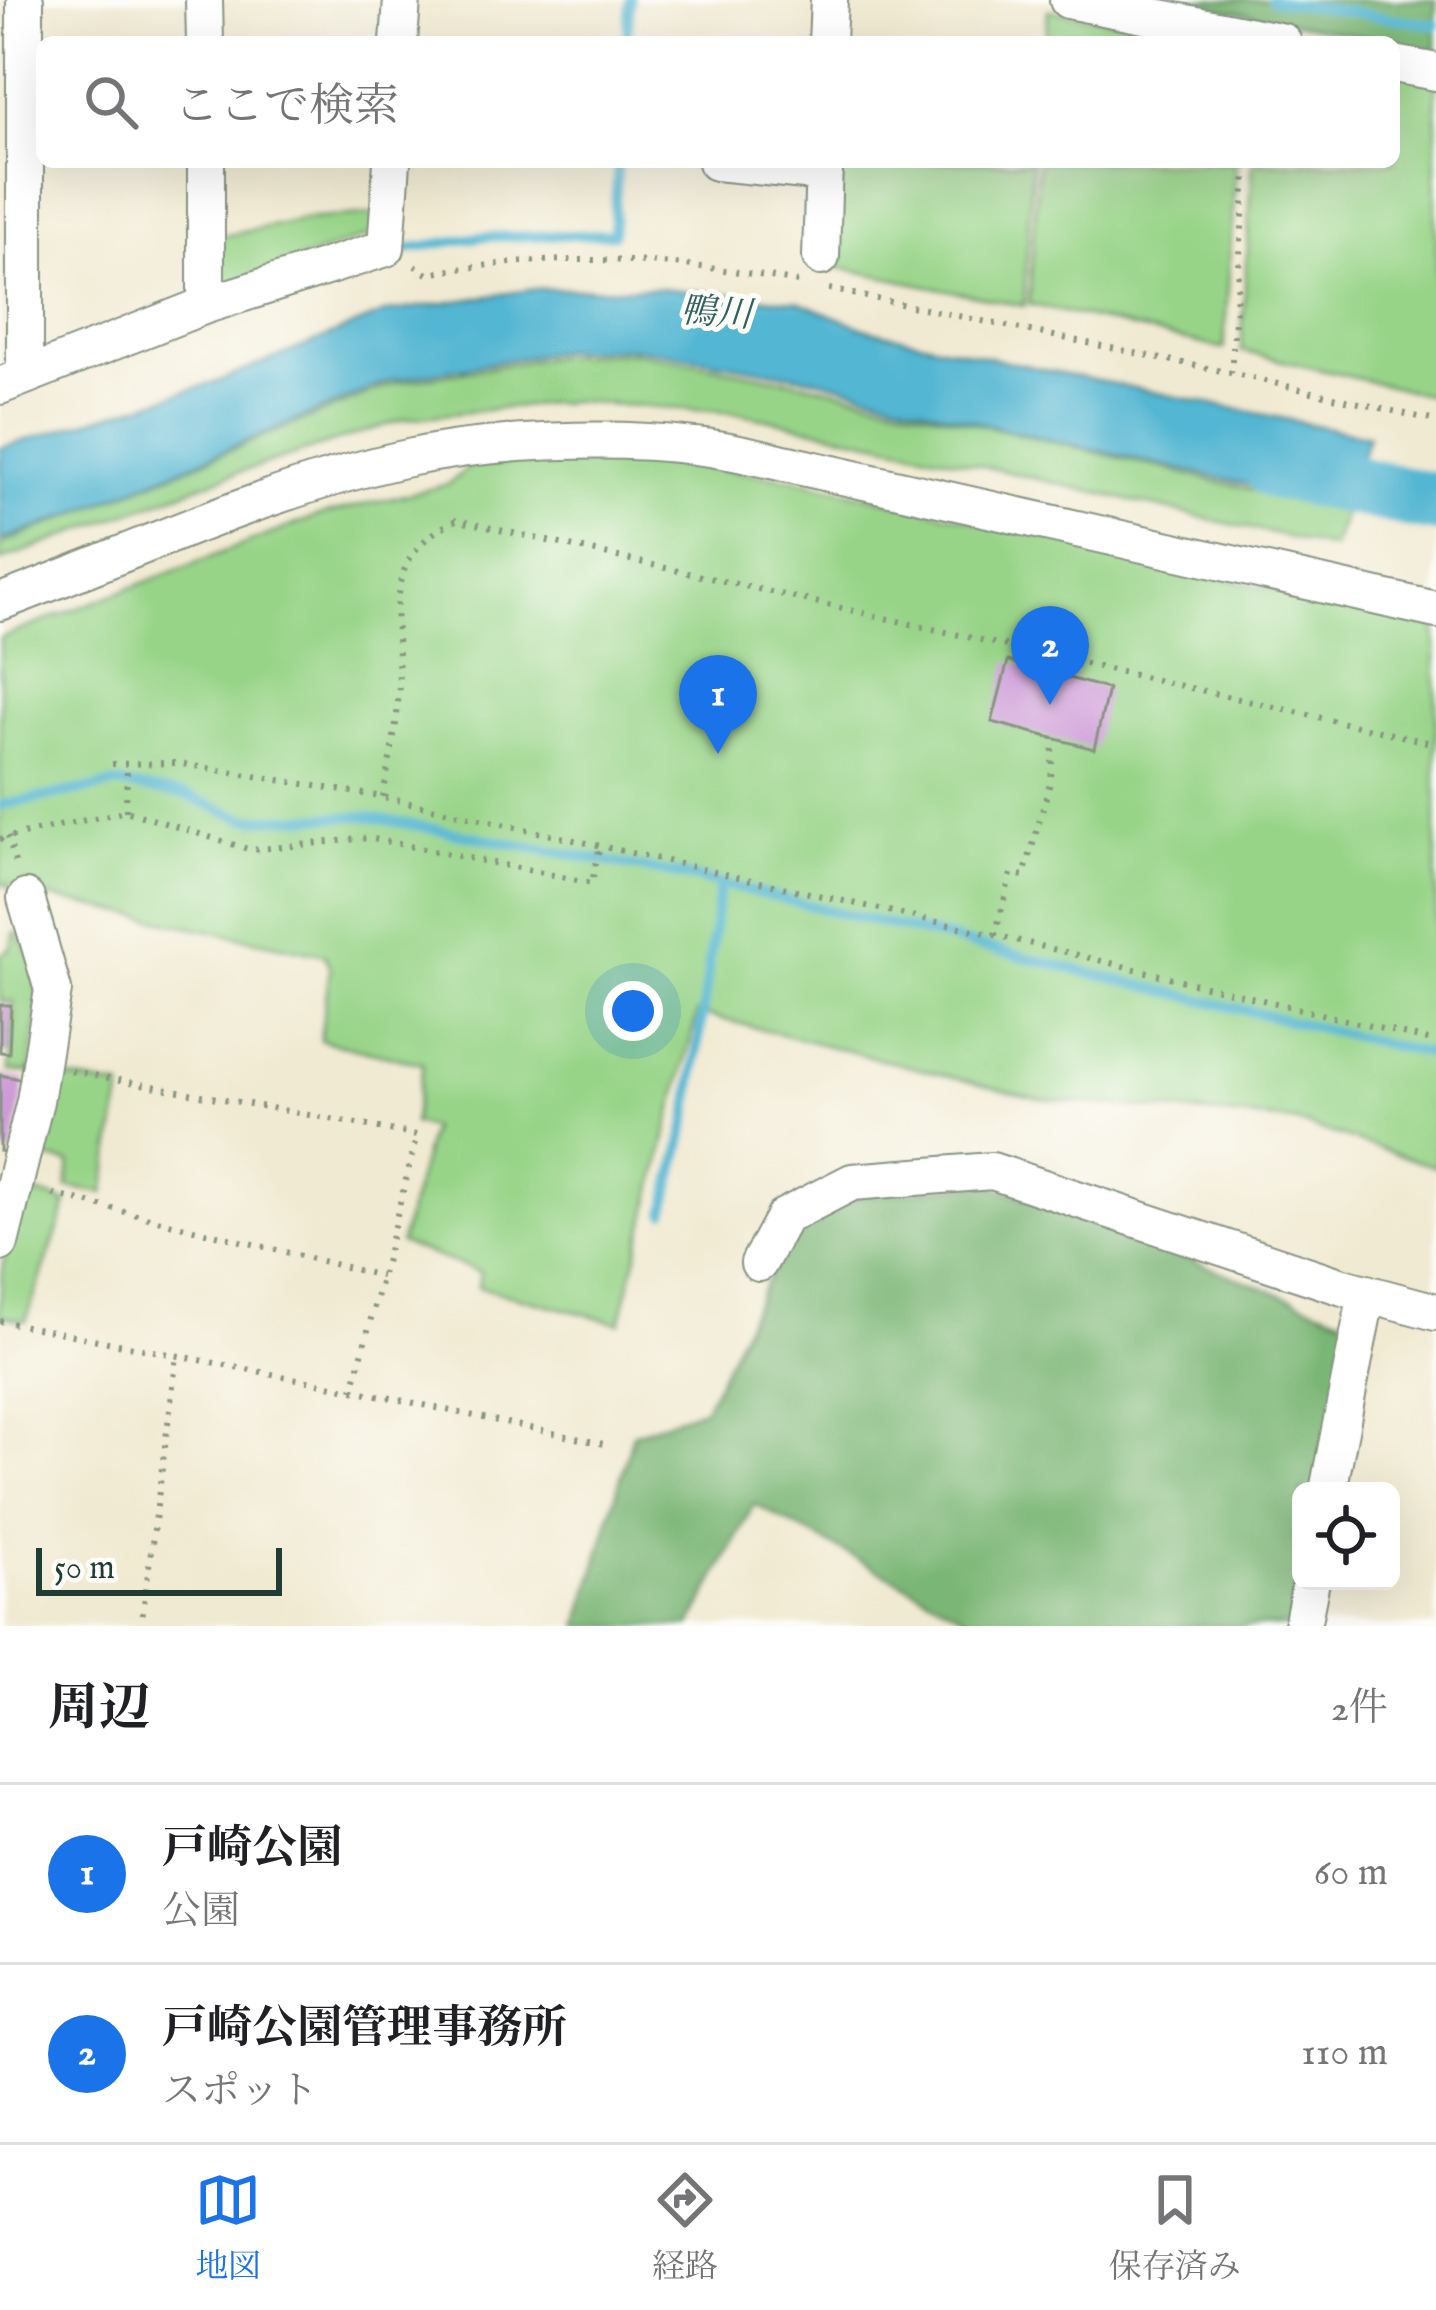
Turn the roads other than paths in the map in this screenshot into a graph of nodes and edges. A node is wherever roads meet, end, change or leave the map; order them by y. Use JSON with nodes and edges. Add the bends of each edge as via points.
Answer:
{"nodes":[{"id":1,"x":25,"y":0,"type":"edge"},
{"id":2,"x":205,"y":0,"type":"edge"},
{"id":3,"x":402,"y":0,"type":"edge"},
{"id":4,"x":829,"y":0,"type":"edge"},
{"id":5,"x":1068,"y":0,"type":"edge"},
{"id":6,"x":205,"y":36,"type":"edge"},
{"id":7,"x":399,"y":36,"type":"edge"},
{"id":8,"x":827,"y":36,"type":"edge"},
{"id":9,"x":1252,"y":36,"type":"edge"},
{"id":10,"x":1400,"y":65,"type":"edge"},
{"id":11,"x":1436,"y":72,"type":"edge"},
{"id":12,"x":206,"y":168,"type":"edge"},
{"id":13,"x":392,"y":168,"type":"edge"},
{"id":14,"x":824,"y":168,"type":"edge"},
{"id":15,"x":821,"y":257,"type":"dead end"},
{"id":16,"x":206,"y":305,"type":"junction"},
{"id":17,"x":13,"y":381,"type":"edge"},
{"id":18,"x":0,"y":602,"type":"edge"},
{"id":19,"x":1436,"y":610,"type":"edge"},
{"id":20,"x":26,"y":898,"type":"dead end"},
{"id":21,"x":0,"y":1244,"type":"edge"},
{"id":22,"x":759,"y":1263,"type":"dead end"},
{"id":23,"x":1367,"y":1294,"type":"junction"},
{"id":24,"x":1436,"y":1312,"type":"edge"},
{"id":25,"x":1330,"y":1482,"type":"edge"},
{"id":26,"x":1309,"y":1590,"type":"edge"},
{"id":27,"x":1302,"y":1626,"type":"edge"}],
"edges":[{"from":1,"to":17,"type":"street"},
{"from":2,"to":6,"type":"street"},
{"from":3,"to":7,"type":"street"},
{"from":4,"to":8,"type":"street"},
{"from":5,"to":9,"type":"street"},
{"from":10,"to":11,"type":"street"},
{"from":12,"to":16,"type":"street"},
{"from":13,"to":16,"type":"street","via":[[386,248]]},
{"from":14,"to":15,"type":"street"},
{"from":16,"to":17,"type":"street"},
{"from":18,"to":19,"type":"street","via":[[308,485],[415,456],[617,441],[793,465]]},
{"from":20,"to":21,"type":"street","via":[[53,990]]},
{"from":22,"to":23,"type":"street","via":[[784,1217],[852,1182],[992,1171]]},
{"from":23,"to":24,"type":"street"},
{"from":23,"to":25,"type":"street"},
{"from":26,"to":27,"type":"street"}]}
